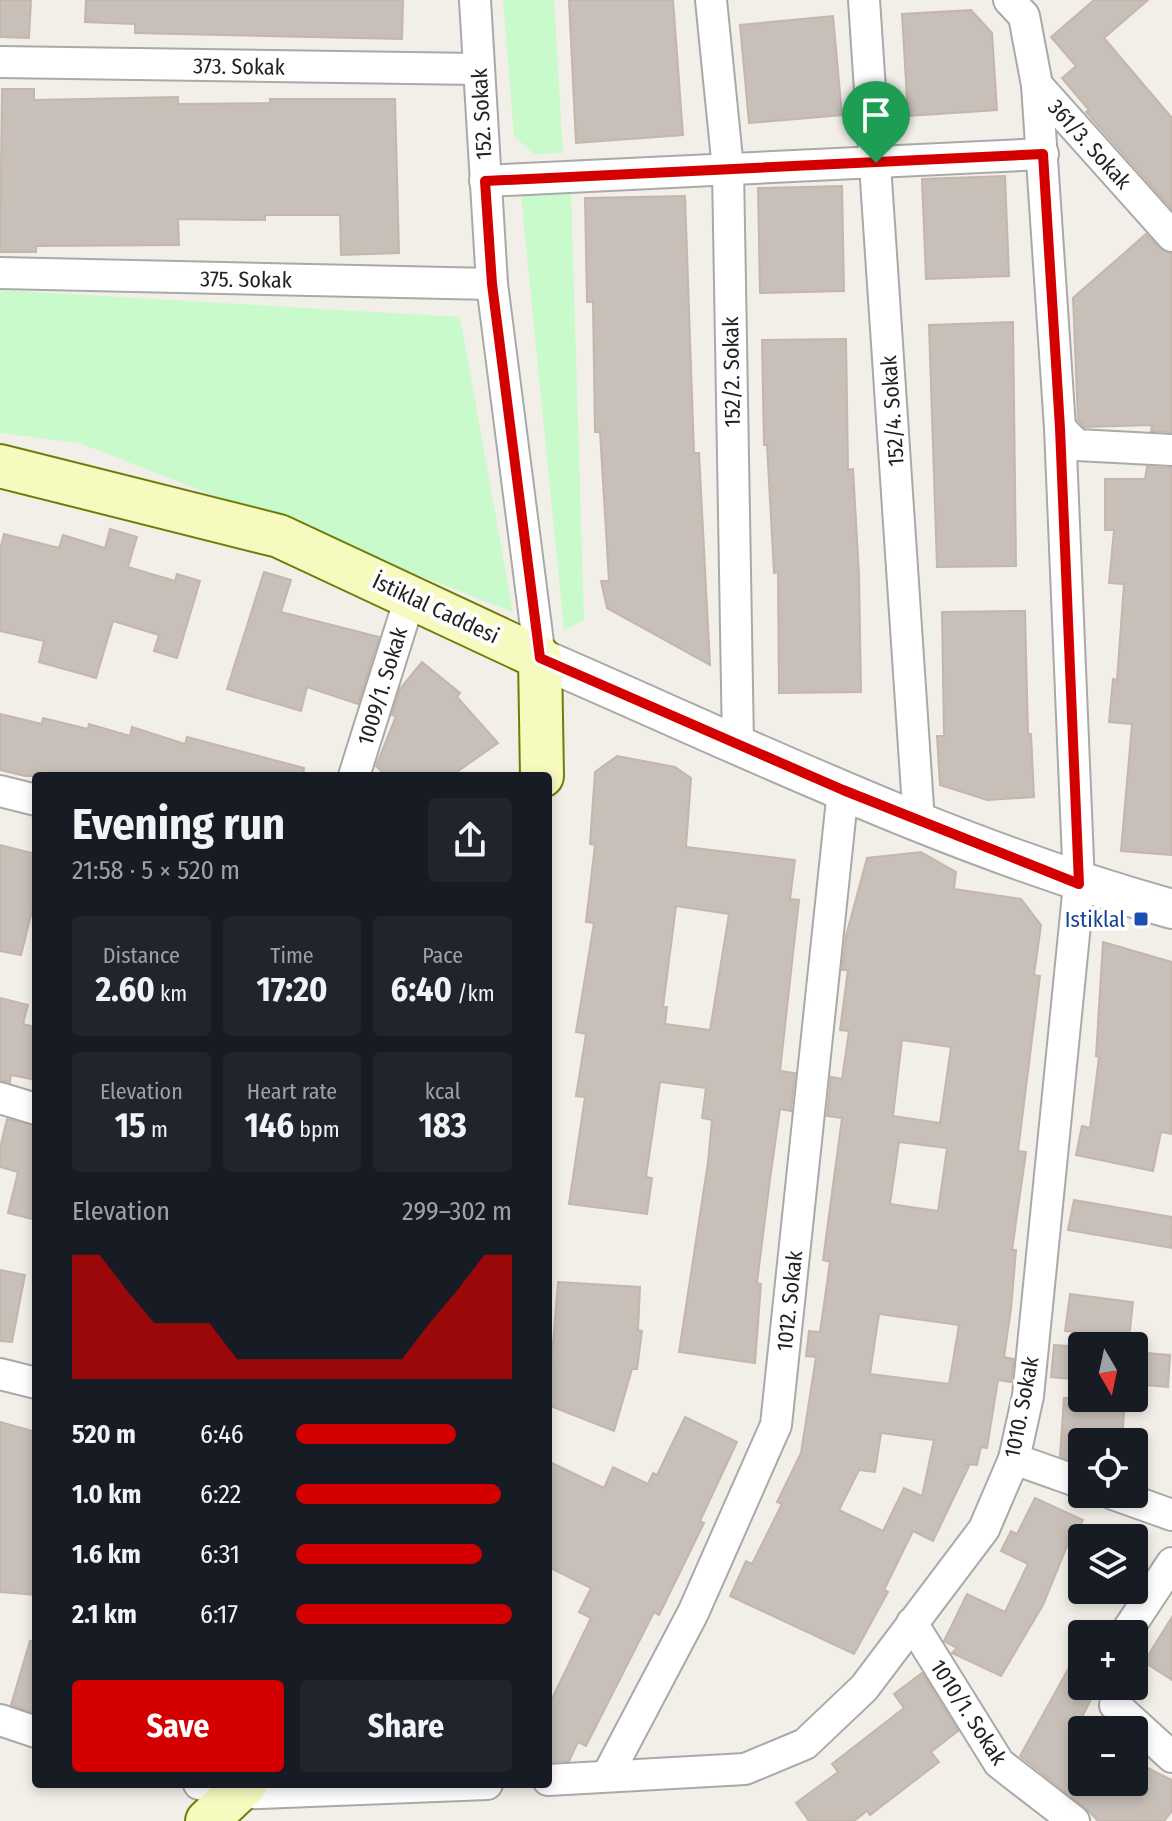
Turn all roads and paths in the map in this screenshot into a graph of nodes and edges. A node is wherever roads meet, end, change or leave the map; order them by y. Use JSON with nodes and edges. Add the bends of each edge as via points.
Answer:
{"nodes":[{"id":1,"x":475,"y":0,"type":"edge"},
{"id":2,"x":711,"y":0,"type":"edge"},
{"id":3,"x":864,"y":0,"type":"edge"},
{"id":4,"x":1009,"y":0,"type":"edge"},
{"id":5,"x":0,"y":62,"type":"edge"},
{"id":6,"x":478,"y":69,"type":"junction"},
{"id":7,"x":1037,"y":85,"type":"junction"},
{"id":8,"x":1043,"y":154,"type":"junction"},
{"id":9,"x":876,"y":163,"type":"junction"},
{"id":10,"x":728,"y":169,"type":"junction"},
{"id":11,"x":485,"y":181,"type":"junction"},
{"id":12,"x":1172,"y":236,"type":"edge"},
{"id":13,"x":0,"y":273,"type":"edge"},
{"id":14,"x":492,"y":284,"type":"junction"},
{"id":15,"x":1060,"y":428,"type":"junction"},
{"id":16,"x":1172,"y":450,"type":"edge"},
{"id":17,"x":0,"y":466,"type":"edge"},
{"id":18,"x":411,"y":595,"type":"junction"},
{"id":19,"x":540,"y":658,"type":"junction"},
{"id":20,"x":738,"y":744,"type":"junction"},
{"id":21,"x":355,"y":772,"type":"edge"},
{"id":22,"x":542,"y":772,"type":"edge"},
{"id":23,"x":843,"y":790,"type":"junction"},
{"id":24,"x":0,"y":791,"type":"edge"},
{"id":25,"x":32,"y":799,"type":"edge"},
{"id":26,"x":919,"y":822,"type":"junction"},
{"id":27,"x":1079,"y":884,"type":"junction"},
{"id":28,"x":1172,"y":909,"type":"edge"},
{"id":29,"x":0,"y":1098,"type":"edge"},
{"id":30,"x":32,"y":1108,"type":"edge"},
{"id":31,"x":0,"y":1374,"type":"edge"},
{"id":32,"x":32,"y":1382,"type":"edge"},
{"id":33,"x":1014,"y":1459,"type":"junction"},
{"id":34,"x":1068,"y":1478,"type":"edge"},
{"id":35,"x":1148,"y":1506,"type":"edge"},
{"id":36,"x":1172,"y":1515,"type":"edge"},
{"id":37,"x":1172,"y":1563,"type":"edge"},
{"id":38,"x":1134,"y":1620,"type":"edge"},
{"id":39,"x":912,"y":1623,"type":"junction"},
{"id":40,"x":1116,"y":1700,"type":"edge"},
{"id":41,"x":0,"y":1720,"type":"edge"},
{"id":42,"x":32,"y":1731,"type":"edge"},
{"id":43,"x":1172,"y":1757,"type":"edge"},
{"id":44,"x":607,"y":1776,"type":"junction"},
{"id":45,"x":552,"y":1780,"type":"edge"},
{"id":46,"x":378,"y":1788,"type":"edge"},
{"id":47,"x":221,"y":1796,"type":"edge"},
{"id":48,"x":1074,"y":1821,"type":"edge"}],
"edges":[{"from":1,"to":6,"type":"street","name":"152. Sokak"},
{"from":2,"to":10,"type":"street","name":"152/2. Sokak"},
{"from":3,"to":9,"type":"street","name":"152/4. Sokak"},
{"from":4,"to":7,"type":"street","name":"361/3. Sokak","via":[[1024,16]]},
{"from":5,"to":6,"type":"street","name":"373. Sokak"},
{"from":6,"to":11,"type":"street","name":"152. Sokak"},
{"from":7,"to":8,"type":"street","name":"1010. Sokak"},
{"from":7,"to":12,"type":"street","name":"361/3. Sokak"},
{"from":8,"to":9,"type":"street"},
{"from":8,"to":15,"type":"street","name":"1010. Sokak"},
{"from":9,"to":10,"type":"street"},
{"from":9,"to":26,"type":"street","name":"152/4. Sokak"},
{"from":10,"to":11,"type":"street"},
{"from":10,"to":20,"type":"street","name":"152/2. Sokak"},
{"from":11,"to":14,"type":"street","name":"152. Sokak"},
{"from":13,"to":14,"type":"street","name":"375. Sokak"},
{"from":14,"to":19,"type":"street","name":"152. Sokak"},
{"from":15,"to":16,"type":"street","via":[[1077,445]]},
{"from":15,"to":27,"type":"street","name":"1010. Sokak"},
{"from":17,"to":18,"type":"main road","name":"İstiklal Caddesi","via":[[279,536]]},
{"from":18,"to":19,"type":"main road","name":"İstiklal Caddesi"},
{"from":18,"to":21,"type":"street","name":"1009/1. Sokak"},
{"from":19,"to":20,"type":"street","name":"İstiklal Caddesi"},
{"from":19,"to":22,"type":"main road"},
{"from":20,"to":23,"type":"street","name":"İstiklal Caddesi"},
{"from":23,"to":26,"type":"street","name":"İstiklal Caddesi"},
{"from":23,"to":44,"type":"street","name":"1012. Sokak","via":[[776,1425],[693,1613]]},
{"from":24,"to":25,"type":"street"},
{"from":26,"to":27,"type":"street","name":"İstiklal Caddesi"},
{"from":27,"to":28,"type":"street","name":"İstiklal Caddesi"},
{"from":27,"to":33,"type":"street","name":"1010. Sokak","via":[[1028,1396]]},
{"from":29,"to":30,"type":"street"},
{"from":31,"to":32,"type":"street"},
{"from":33,"to":34,"type":"street"},
{"from":33,"to":39,"type":"street","name":"1010. Sokak","via":[[984,1529]]},
{"from":35,"to":36,"type":"street"},
{"from":37,"to":38,"type":"street"},
{"from":39,"to":44,"type":"street","name":"1010. Sokak","via":[[864,1688],[805,1744],[745,1769]]},
{"from":39,"to":48,"type":"street","name":"1010/1. Sokak","via":[[999,1763]]},
{"from":40,"to":43,"type":"street","via":[[1115,1705]]},
{"from":41,"to":42,"type":"street"},
{"from":44,"to":45,"type":"street","name":"1010. Sokak"},
{"from":46,"to":47,"type":"street"}]}
